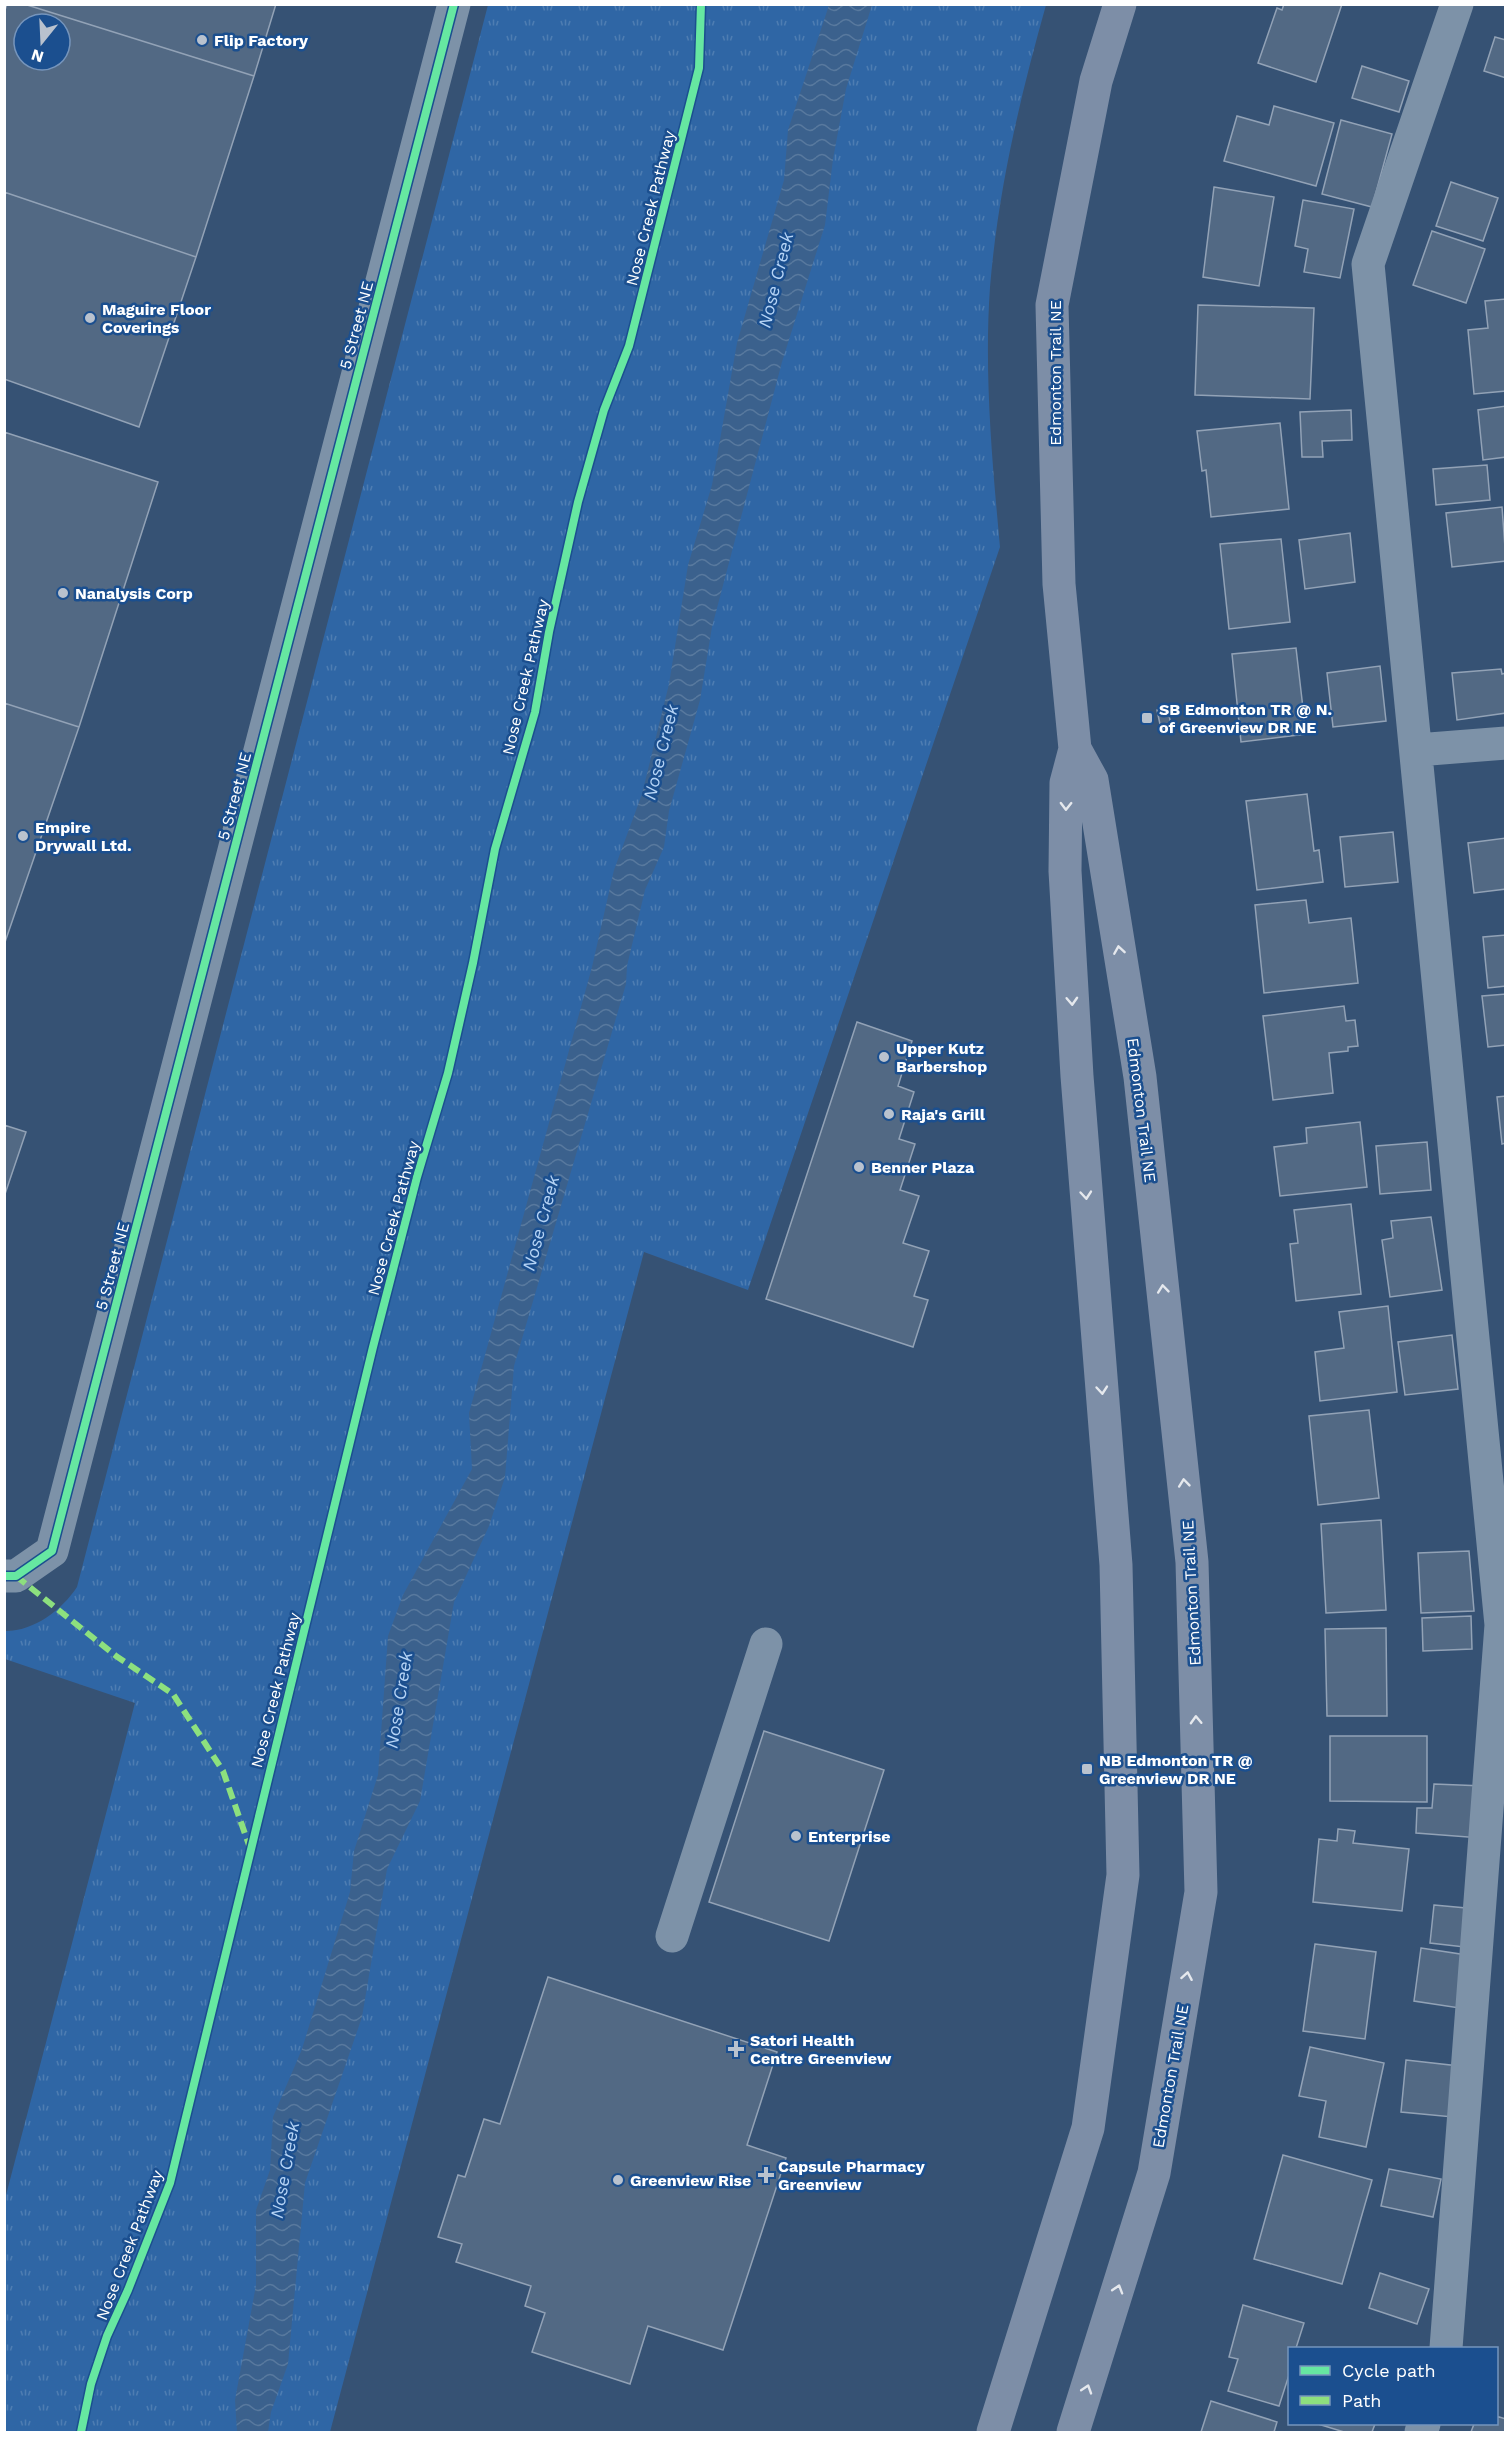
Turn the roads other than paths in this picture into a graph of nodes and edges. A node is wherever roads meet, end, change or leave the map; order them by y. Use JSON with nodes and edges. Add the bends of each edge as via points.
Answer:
{"nodes":[{"id":1,"x":454,"y":4,"type":"edge"},
{"id":2,"x":1120,"y":4,"type":"edge"},
{"id":3,"x":1457,"y":4,"type":"edge"},
{"id":4,"x":1506,"y":743,"type":"edge"},
{"id":5,"x":1075,"y":748,"type":"junction"},
{"id":6,"x":1417,"y":750,"type":"junction"},
{"id":7,"x":10,"y":1576,"type":"edge"},
{"id":8,"x":766,"y":1644,"type":"dead end"},
{"id":9,"x":672,"y":1935,"type":"dead end"},
{"id":10,"x":1446,"y":2347,"type":"edge"},
{"id":11,"x":993,"y":2433,"type":"edge"},
{"id":12,"x":1073,"y":2433,"type":"edge"}],
"edges":[{"from":1,"to":7,"type":"street","name":"5 Street NE","via":[[52,1551]]},
{"from":2,"to":5,"type":"main road","name":"Edmonton Trail NE","via":[[1096,81],[1052,305],[1059,584]]},
{"from":3,"to":6,"type":"street","via":[[1368,264]]},
{"from":4,"to":6,"type":"street"},
{"from":5,"to":11,"type":"main road","name":"Edmonton Trail NE","one_way":true,"via":[[1066,783],[1065,871],[1077,1076],[1116,1565],[1124,1875],[1088,2128]]},
{"from":12,"to":5,"type":"main road","name":"Edmonton Trail NE","one_way":true,"via":[[1154,2173],[1201,1892],[1192,1562],[1141,1089],[1092,780]]},
{"from":6,"to":10,"type":"street","via":[[1501,1625]]},
{"from":8,"to":9,"type":"street"}]}
